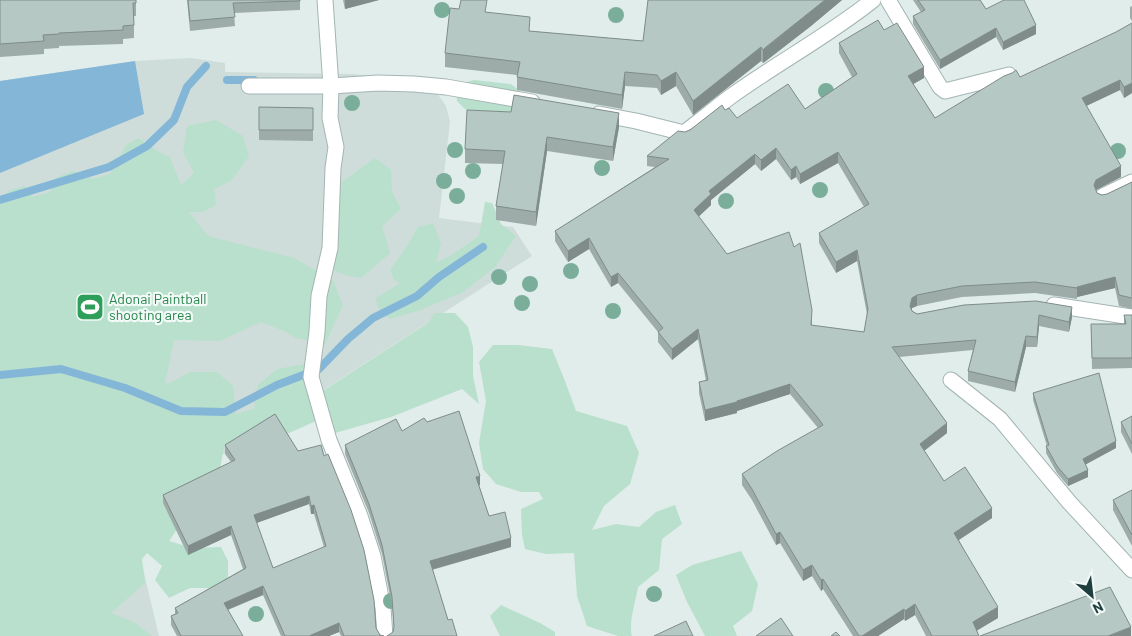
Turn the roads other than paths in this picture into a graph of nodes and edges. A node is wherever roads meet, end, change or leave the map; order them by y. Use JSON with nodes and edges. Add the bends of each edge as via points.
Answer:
{"nodes":[{"id":1,"x":325,"y":0,"type":"edge"},
{"id":2,"x":873,"y":0,"type":"edge"},
{"id":3,"x":888,"y":0,"type":"edge"},
{"id":4,"x":1009,"y":75,"type":"edge"},
{"id":5,"x":249,"y":86,"type":"dead end"},
{"id":6,"x":331,"y":86,"type":"junction"},
{"id":7,"x":548,"y":105,"type":"edge"},
{"id":8,"x":586,"y":112,"type":"edge"},
{"id":9,"x":1132,"y":182,"type":"edge"},
{"id":10,"x":1103,"y":196,"type":"edge"},
{"id":11,"x":1036,"y":302,"type":"edge"},
{"id":12,"x":1132,"y":317,"type":"edge"},
{"id":13,"x":951,"y":380,"type":"dead end"},
{"id":14,"x":1132,"y":570,"type":"edge"},
{"id":15,"x":385,"y":636,"type":"edge"}],
"edges":[{"from":1,"to":6,"type":"street"},
{"from":2,"to":8,"type":"street","via":[[684,133]]},
{"from":3,"to":4,"type":"street","via":[[945,91]]},
{"from":5,"to":6,"type":"street"},
{"from":6,"to":7,"type":"street","via":[[414,84]]},
{"from":6,"to":15,"type":"street","via":[[330,118],[336,147],[330,248],[319,296],[311,376],[329,440],[373,556]]},
{"from":9,"to":10,"type":"street"},
{"from":11,"to":12,"type":"street"},
{"from":13,"to":14,"type":"street","via":[[1000,419],[1069,502]]}]}
